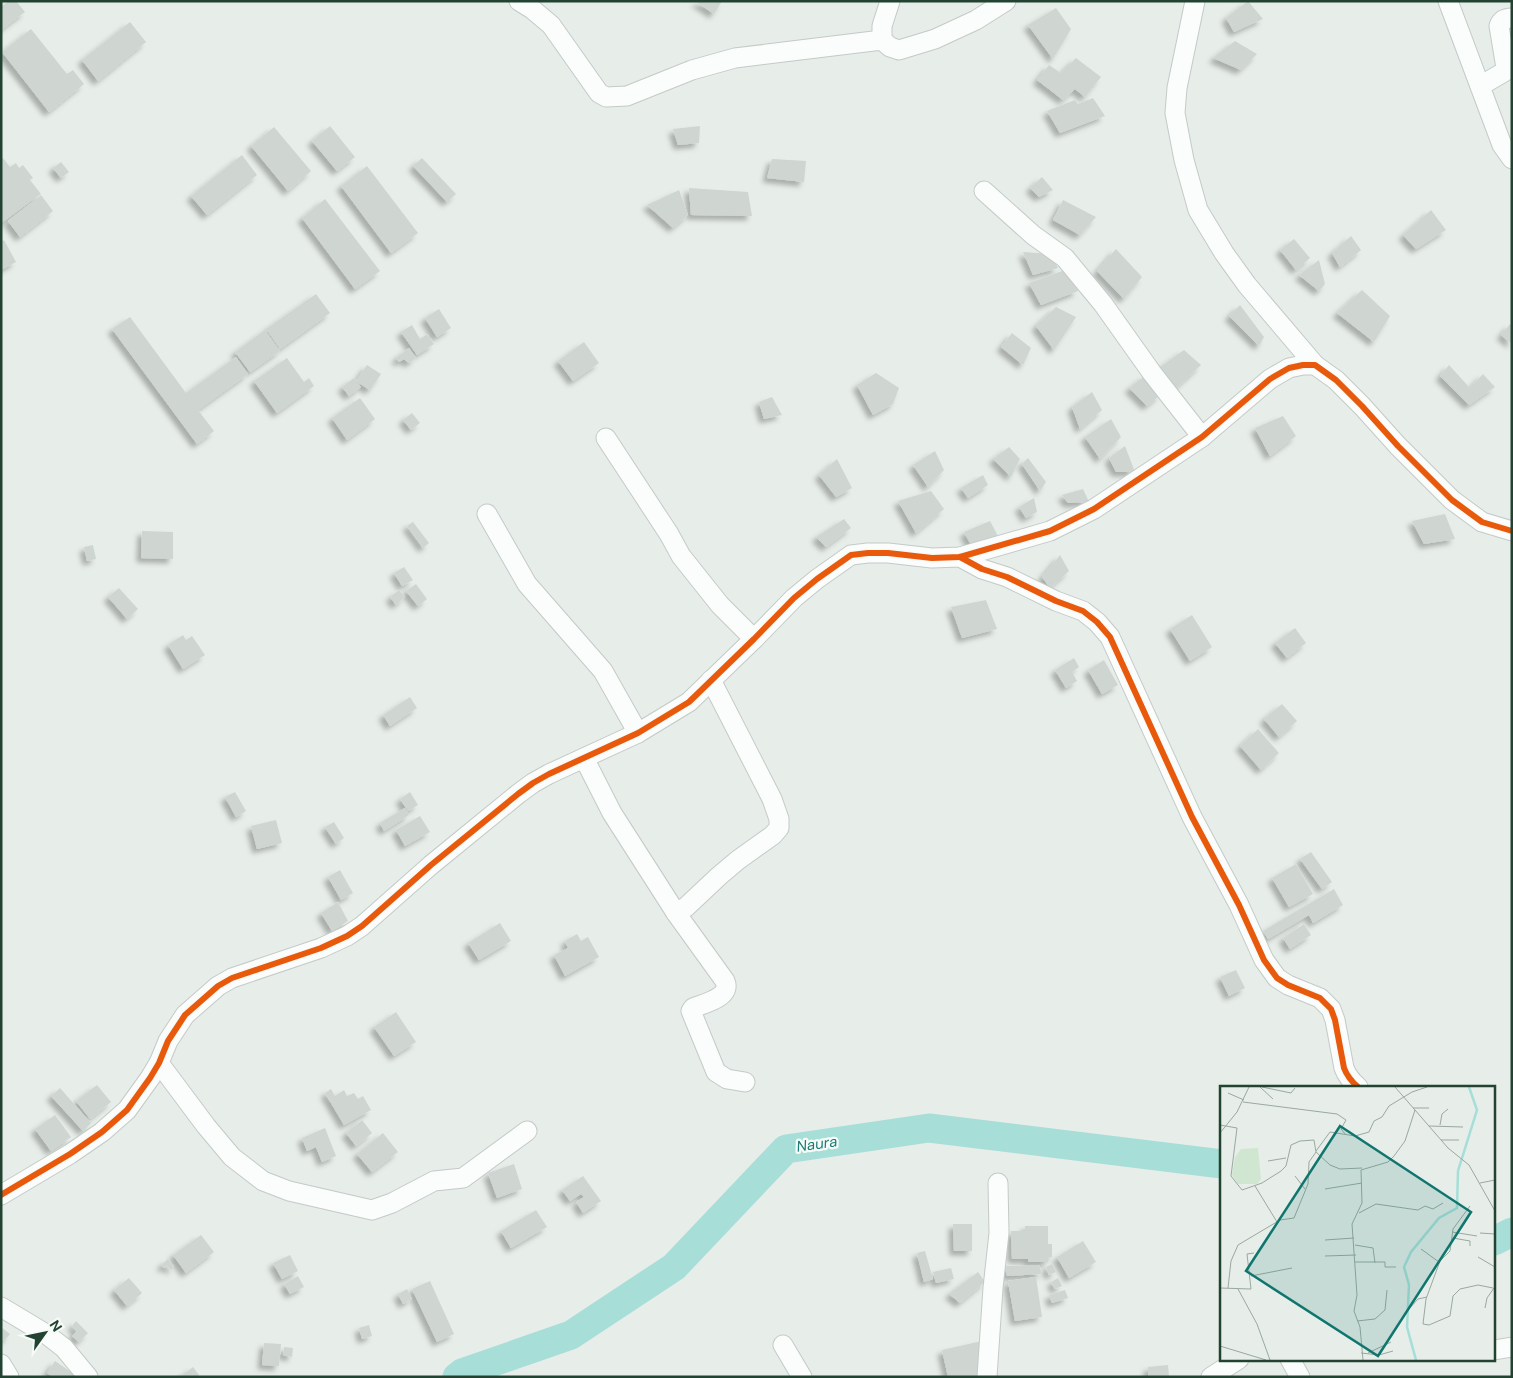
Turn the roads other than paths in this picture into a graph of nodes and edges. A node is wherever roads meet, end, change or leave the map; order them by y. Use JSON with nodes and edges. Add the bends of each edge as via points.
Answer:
{"nodes":[{"id":1,"x":519,"y":1,"type":"edge"},
{"id":2,"x":890,"y":1,"type":"edge"},
{"id":3,"x":1006,"y":1,"type":"edge"},
{"id":4,"x":1195,"y":1,"type":"edge"},
{"id":5,"x":1448,"y":1,"type":"edge"},
{"id":6,"x":1512,"y":18,"type":"edge"},
{"id":7,"x":882,"y":40,"type":"junction"},
{"id":8,"x":1480,"y":86,"type":"junction"},
{"id":9,"x":1512,"y":159,"type":"edge"},
{"id":10,"x":984,"y":192,"type":"dead end"},
{"id":11,"x":1315,"y":365,"type":"junction"},
{"id":12,"x":1202,"y":437,"type":"junction"},
{"id":13,"x":606,"y":438,"type":"dead end"},
{"id":14,"x":487,"y":514,"type":"dead end"},
{"id":15,"x":1512,"y":531,"type":"edge"},
{"id":16,"x":960,"y":557,"type":"junction"},
{"id":17,"x":754,"y":639,"type":"junction"},
{"id":18,"x":711,"y":680,"type":"junction"},
{"id":19,"x":638,"y":733,"type":"junction"},
{"id":20,"x":584,"y":758,"type":"junction"},
{"id":21,"x":676,"y":913,"type":"junction"},
{"id":22,"x":159,"y":1063,"type":"junction"},
{"id":23,"x":745,"y":1082,"type":"dead end"},
{"id":24,"x":1357,"y":1086,"type":"edge"},
{"id":25,"x":527,"y":1131,"type":"dead end"},
{"id":26,"x":998,"y":1183,"type":"dead end"},
{"id":27,"x":1,"y":1195,"type":"edge"},
{"id":28,"x":1,"y":1307,"type":"edge"},
{"id":29,"x":783,"y":1345,"type":"dead end"},
{"id":30,"x":1512,"y":1347,"type":"edge"},
{"id":31,"x":1496,"y":1350,"type":"edge"},
{"id":32,"x":1291,"y":1360,"type":"edge"},
{"id":33,"x":1,"y":1364,"type":"edge"},
{"id":34,"x":1233,"y":1368,"type":"edge"},
{"id":35,"x":9,"y":1377,"type":"edge"},
{"id":36,"x":88,"y":1377,"type":"edge"},
{"id":37,"x":802,"y":1377,"type":"edge"},
{"id":38,"x":987,"y":1377,"type":"edge"},
{"id":39,"x":1211,"y":1377,"type":"edge"},
{"id":40,"x":1300,"y":1377,"type":"edge"}],
"edges":[{"from":1,"to":7,"type":"street","via":[[551,25],[592,84],[606,97],[627,96],[692,70],[735,58]]},
{"from":2,"to":7,"type":"street","via":[[882,26]]},
{"from":3,"to":7,"type":"street","via":[[976,20],[935,39],[899,50]]},
{"from":4,"to":11,"type":"street","via":[[1175,112],[1198,210],[1247,285]]},
{"from":5,"to":8,"type":"street"},
{"from":6,"to":8,"type":"street","via":[[1504,19],[1499,26],[1506,68]]},
{"from":8,"to":9,"type":"street","via":[[1502,145]]},
{"from":10,"to":12,"type":"street","via":[[1065,258]]},
{"from":11,"to":12,"type":"street","via":[[1289,368],[1270,379]]},
{"from":11,"to":15,"type":"street","via":[[1336,380],[1452,500],[1482,522]]},
{"from":12,"to":16,"type":"street","via":[[1094,509],[1050,531]]},
{"from":13,"to":17,"type":"street","via":[[681,556],[720,605]]},
{"from":14,"to":19,"type":"street","via":[[527,584],[603,671]]},
{"from":16,"to":17,"type":"street","via":[[932,558],[888,553],[851,555],[794,598]]},
{"from":16,"to":24,"type":"street","via":[[1083,612],[1110,636],[1192,817],[1264,960],[1277,978],[1320,998],[1332,1009],[1344,1068]]},
{"from":17,"to":18,"type":"street"},
{"from":18,"to":19,"type":"street","via":[[689,702]]},
{"from":18,"to":21,"type":"street","via":[[772,799],[779,828]]},
{"from":19,"to":20,"type":"street"},
{"from":20,"to":21,"type":"street","via":[[612,813]]},
{"from":20,"to":22,"type":"street","via":[[549,774],[518,794],[348,936],[218,986],[185,1015]]},
{"from":21,"to":23,"type":"street","via":[[727,987],[720,996],[693,1008],[693,1017],[716,1072],[727,1079]]},
{"from":22,"to":25,"type":"street","via":[[232,1157],[263,1181],[289,1191],[372,1210],[434,1181],[462,1178]]},
{"from":22,"to":27,"type":"street","via":[[127,1110],[102,1132]]},
{"from":26,"to":38,"type":"street","via":[[999,1233]]},
{"from":28,"to":36,"type":"street","via":[[64,1348]]},
{"from":29,"to":37,"type":"street"},
{"from":30,"to":31,"type":"street"},
{"from":32,"to":40,"type":"street"},
{"from":33,"to":35,"type":"street"},
{"from":34,"to":39,"type":"street"}]}
